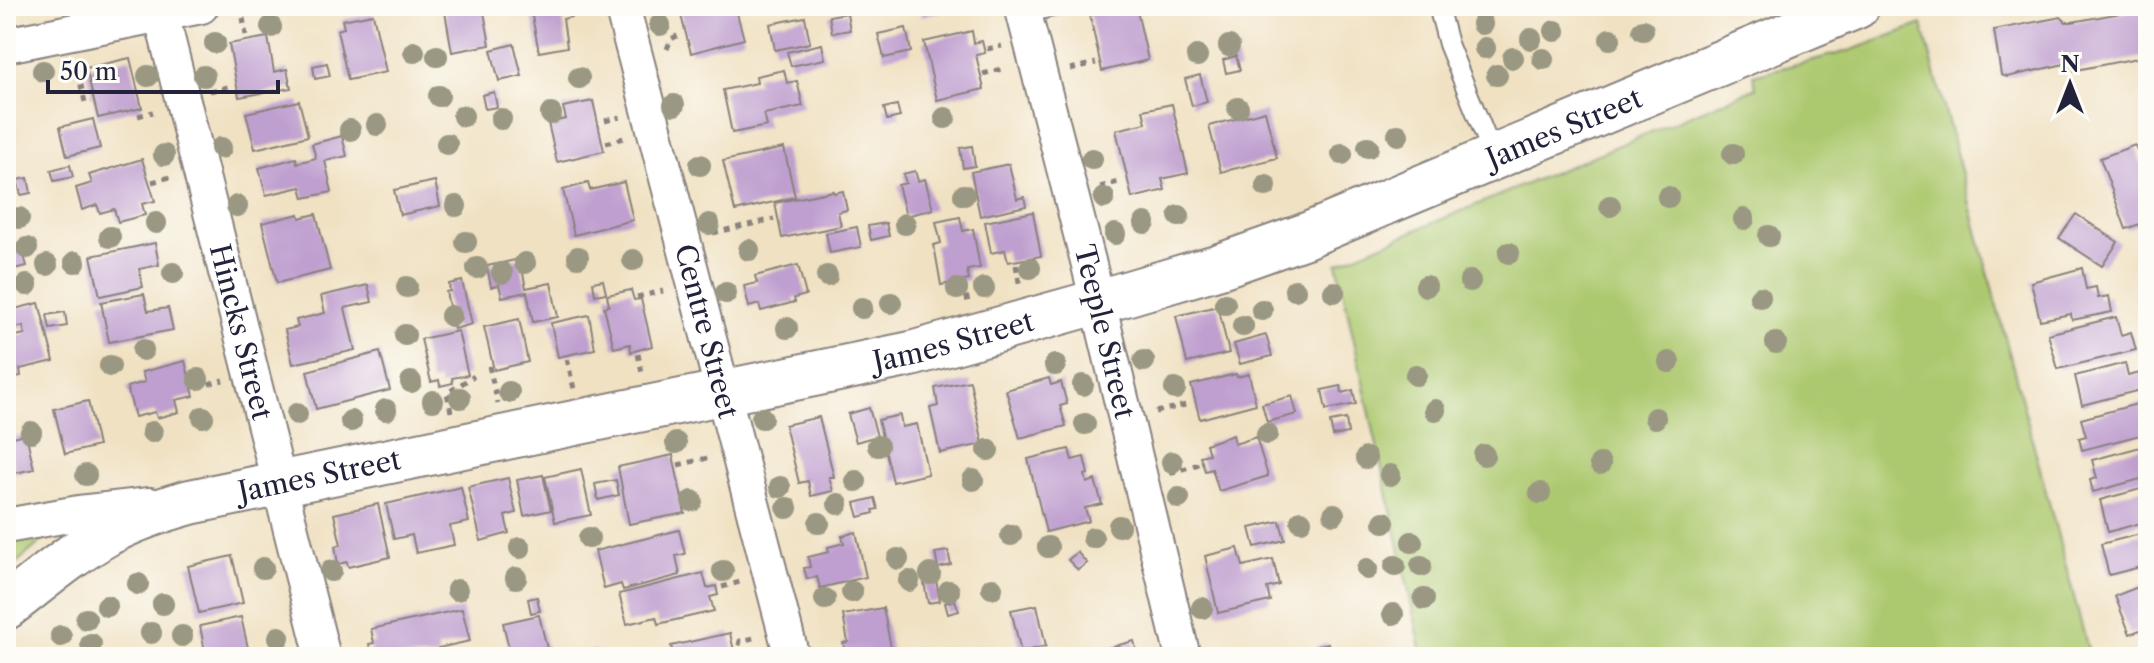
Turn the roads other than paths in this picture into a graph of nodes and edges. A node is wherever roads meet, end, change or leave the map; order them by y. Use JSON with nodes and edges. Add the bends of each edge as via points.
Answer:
{"nodes":[{"id":1,"x":201,"y":6,"type":"edge"},
{"id":2,"x":622,"y":6,"type":"edge"},
{"id":3,"x":1438,"y":6,"type":"edge"},
{"id":4,"x":1857,"y":6,"type":"edge"},
{"id":5,"x":1034,"y":9,"type":"edge"},
{"id":6,"x":160,"y":10,"type":"edge"},
{"id":7,"x":6,"y":45,"type":"edge"},
{"id":8,"x":1494,"y":157,"type":"junction"},
{"id":9,"x":1097,"y":303,"type":"junction"},
{"id":10,"x":725,"y":392,"type":"junction"},
{"id":11,"x":279,"y":484,"type":"junction"},
{"id":12,"x":190,"y":502,"type":"junction"},
{"id":13,"x":6,"y":526,"type":"edge"},
{"id":14,"x":6,"y":607,"type":"edge"},
{"id":15,"x":779,"y":646,"type":"edge"},
{"id":16,"x":323,"y":657,"type":"edge"},
{"id":17,"x":1183,"y":657,"type":"edge"}],
"edges":[{"from":1,"to":6,"type":"street"},
{"from":2,"to":10,"type":"street","name":"Centre Street"},
{"from":3,"to":8,"type":"lane"},
{"from":4,"to":8,"type":"street","name":"James Street"},
{"from":5,"to":9,"type":"street","name":"Teeple Street"},
{"from":6,"to":7,"type":"street"},
{"from":6,"to":11,"type":"street","name":"Hincks Street"},
{"from":8,"to":9,"type":"street","name":"James Street","via":[[1305,236]]},
{"from":9,"to":10,"type":"street","name":"James Street","via":[[911,354]]},
{"from":9,"to":17,"type":"street","name":"Teeple Street"},
{"from":10,"to":11,"type":"street","name":"James Street"},
{"from":10,"to":15,"type":"street","name":"Centre Street"},
{"from":11,"to":12,"type":"street","name":"James Street"},
{"from":11,"to":16,"type":"street","name":"Hincks Street"},
{"from":12,"to":13,"type":"street","name":"James Street"},
{"from":12,"to":14,"type":"street","via":[[110,532]]}]}
